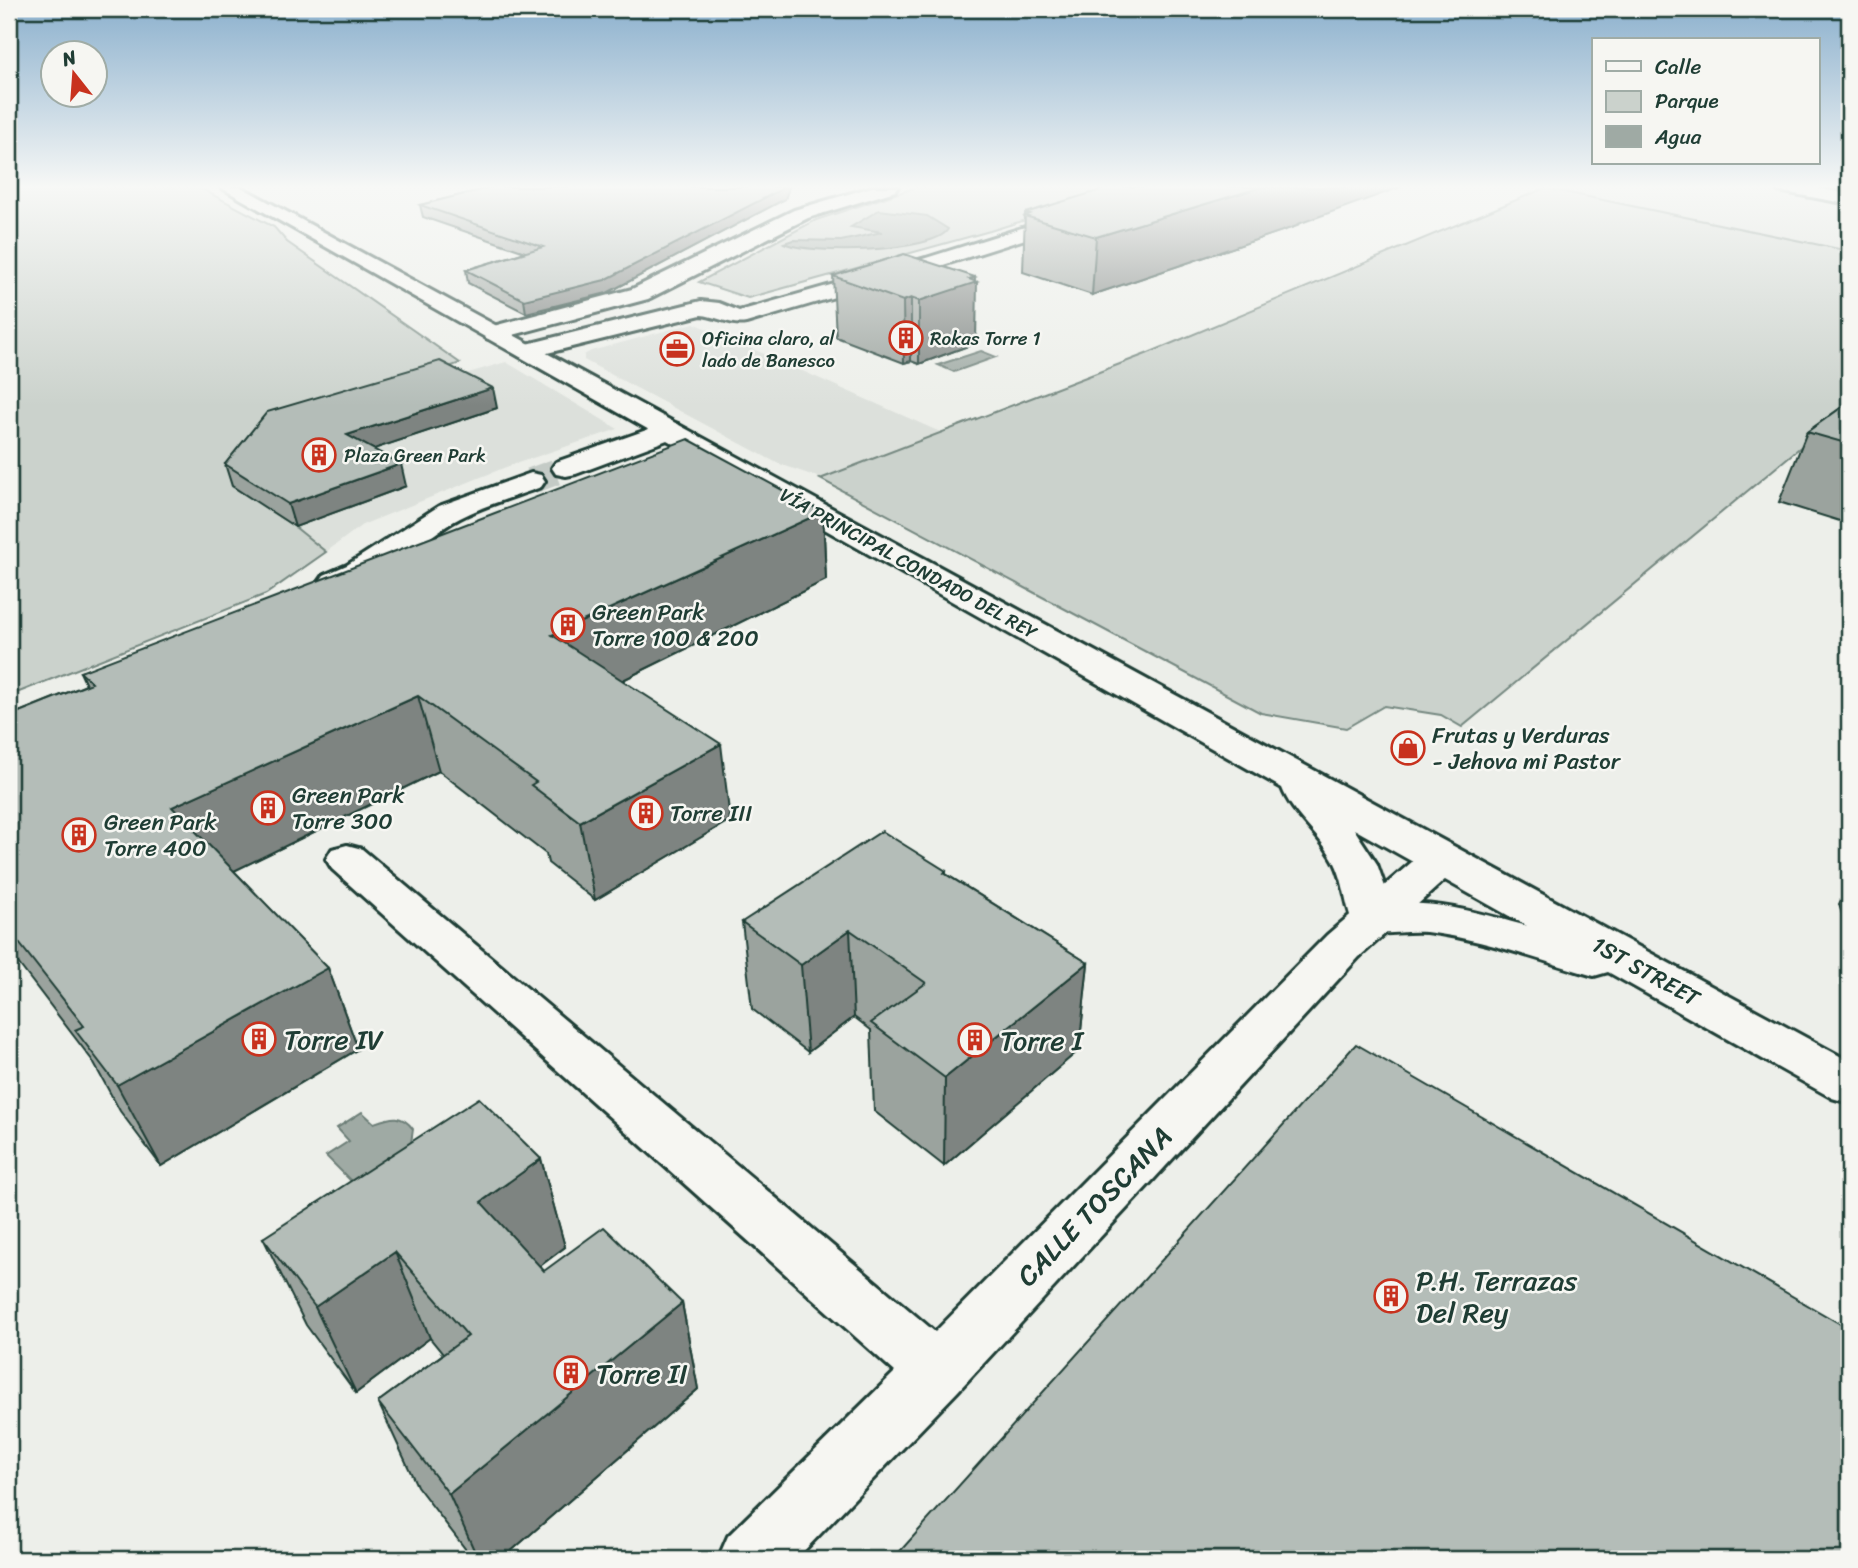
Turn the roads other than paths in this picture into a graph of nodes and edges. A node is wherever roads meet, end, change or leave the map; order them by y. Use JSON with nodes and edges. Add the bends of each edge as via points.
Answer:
{"nodes":[{"id":1,"x":362,"y":260,"type":"edge"},
{"id":2,"x":708,"y":260,"type":"edge"},
{"id":3,"x":939,"y":260,"type":"edge"},
{"id":4,"x":640,"y":294,"type":"junction"},
{"id":5,"x":677,"y":312,"type":"junction"},
{"id":6,"x":494,"y":333,"type":"junction"},
{"id":7,"x":527,"y":351,"type":"junction"},
{"id":8,"x":669,"y":430,"type":"junction"},
{"id":9,"x":724,"y":460,"type":"junction"},
{"id":10,"x":566,"y":468,"type":"tunnel mouth"},
{"id":11,"x":689,"y":474,"type":"edge"},
{"id":12,"x":531,"y":481,"type":"tunnel mouth"},
{"id":13,"x":449,"y":512,"type":"junction"},
{"id":14,"x":481,"y":533,"type":"edge"},
{"id":15,"x":387,"y":591,"type":"edge"},
{"id":16,"x":307,"y":594,"type":"edge"},
{"id":17,"x":336,"y":611,"type":"edge"},
{"id":18,"x":1289,"y":774,"type":"junction"},
{"id":19,"x":347,"y":859,"type":"dead end"},
{"id":20,"x":1442,"y":859,"type":"junction"},
{"id":21,"x":1372,"y":920,"type":"junction"},
{"id":22,"x":1654,"y":976,"type":"junction"},
{"id":23,"x":1849,"y":1084,"type":"edge"},
{"id":24,"x":937,"y":1371,"type":"junction"},
{"id":25,"x":751,"y":1559,"type":"edge"}],
"edges":[{"from":1,"to":6,"type":"street","name":"VÍA PRINCIPAL CONDADO DEL REY"},
{"from":2,"to":4,"type":"street"},
{"from":3,"to":5,"type":"street","via":[[738,318],[701,308]]},
{"from":4,"to":5,"type":"street"},
{"from":4,"to":6,"type":"street"},
{"from":5,"to":7,"type":"street"},
{"from":6,"to":7,"type":"street","name":"VÍA PRINCIPAL CONDADO DEL REY"},
{"from":7,"to":8,"type":"street","name":"VÍA PRINCIPAL CONDADO DEL REY"},
{"from":8,"to":9,"type":"street","name":"VÍA PRINCIPAL CONDADO DEL REY"},
{"from":8,"to":10,"type":"street"},
{"from":9,"to":11,"type":"street"},
{"from":9,"to":18,"type":"street","name":"VÍA PRINCIPAL CONDADO DEL REY"},
{"from":12,"to":13,"type":"street"},
{"from":13,"to":14,"type":"street"},
{"from":13,"to":16,"type":"street","via":[[358,572]]},
{"from":15,"to":17,"type":"street"},
{"from":18,"to":20,"type":"street","name":"VÍA PRINCIPAL CONDADO DEL REY"},
{"from":18,"to":21,"type":"street","via":[[1359,866],[1369,891]]},
{"from":19,"to":24,"type":"street"},
{"from":20,"to":21,"type":"street","name":"CALLE TOSCANA"},
{"from":20,"to":22,"type":"street","name":"1ST STREET"},
{"from":21,"to":22,"type":"street","via":[[1424,917],[1464,924]]},
{"from":21,"to":24,"type":"street","name":"CALLE TOSCANA"},
{"from":22,"to":23,"type":"street","name":"1ST STREET"},
{"from":24,"to":25,"type":"street","name":"CALLE TOSCANA"}]}
